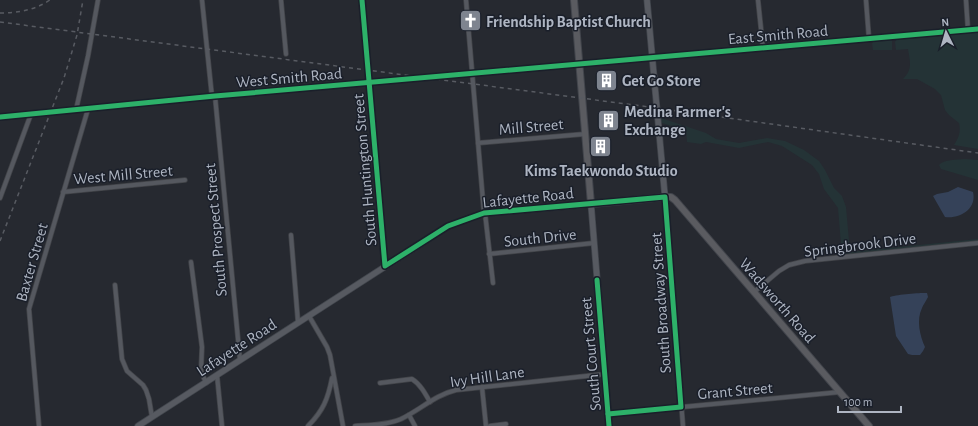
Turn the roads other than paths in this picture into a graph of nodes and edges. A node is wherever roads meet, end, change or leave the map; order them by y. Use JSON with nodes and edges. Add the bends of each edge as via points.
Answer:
{"nodes":[{"id":1,"x":98,"y":0,"type":"edge"},
{"id":2,"x":202,"y":0,"type":"edge"},
{"id":3,"x":281,"y":0,"type":"edge"},
{"id":4,"x":362,"y":0,"type":"edge"},
{"id":5,"x":466,"y":0,"type":"edge"},
{"id":6,"x":574,"y":0,"type":"edge"},
{"id":7,"x":648,"y":0,"type":"edge"},
{"id":8,"x":758,"y":0,"type":"edge"},
{"id":9,"x":866,"y":0,"type":"edge"},
{"id":10,"x":966,"y":0,"type":"edge"},
{"id":11,"x":978,"y":29,"type":"edge"},
{"id":12,"x":968,"y":30,"type":"junction"},
{"id":13,"x":869,"y":38,"type":"junction"},
{"id":14,"x":762,"y":48,"type":"junction"},
{"id":15,"x":286,"y":54,"type":"dead end"},
{"id":16,"x":652,"y":58,"type":"junction"},
{"id":17,"x":580,"y":64,"type":"junction"},
{"id":18,"x":472,"y":74,"type":"junction"},
{"id":19,"x":370,"y":83,"type":"junction"},
{"id":20,"x":214,"y":97,"type":"junction"},
{"id":21,"x":88,"y":109,"type":"junction"},
{"id":22,"x":76,"y":110,"type":"junction"},
{"id":23,"x":31,"y":114,"type":"junction"},
{"id":24,"x":0,"y":117,"type":"edge"},
{"id":25,"x":585,"y":134,"type":"junction"},
{"id":26,"x":478,"y":143,"type":"junction"},
{"id":27,"x":185,"y":180,"type":"dead end"},
{"id":28,"x":63,"y":192,"type":"junction"},
{"id":29,"x":665,"y":197,"type":"junction"},
{"id":30,"x":0,"y":198,"type":"edge"},
{"id":31,"x":591,"y":204,"type":"junction"},
{"id":32,"x":485,"y":213,"type":"junction"},
{"id":33,"x":291,"y":235,"type":"dead end"},
{"id":34,"x":594,"y":243,"type":"junction"},
{"id":35,"x":978,"y":243,"type":"edge"},
{"id":36,"x":489,"y":254,"type":"junction"},
{"id":37,"x":191,"y":262,"type":"dead end"},
{"id":38,"x":385,"y":266,"type":"junction"},
{"id":39,"x":493,"y":283,"type":"dead end"},
{"id":40,"x":115,"y":285,"type":"dead end"},
{"id":41,"x":754,"y":292,"type":"junction"},
{"id":42,"x":309,"y":316,"type":"junction"},
{"id":43,"x":298,"y":322,"type":"junction"},
{"id":44,"x":240,"y":360,"type":"junction"},
{"id":45,"x":333,"y":374,"type":"junction"},
{"id":46,"x":605,"y":374,"type":"junction"},
{"id":47,"x":217,"y":375,"type":"junction"},
{"id":48,"x":206,"y":383,"type":"junction"},
{"id":49,"x":380,"y":383,"type":"dead end"},
{"id":50,"x":482,"y":387,"type":"junction"},
{"id":51,"x":841,"y":392,"type":"junction"},
{"id":52,"x":430,"y":402,"type":"junction"},
{"id":53,"x":681,"y":407,"type":"junction"},
{"id":54,"x":608,"y":414,"type":"junction"},
{"id":55,"x":409,"y":415,"type":"junction"},
{"id":56,"x":152,"y":417,"type":"junction"},
{"id":57,"x":506,"y":424,"type":"dead end"},
{"id":58,"x":39,"y":426,"type":"edge"},
{"id":59,"x":138,"y":426,"type":"edge"},
{"id":60,"x":222,"y":426,"type":"edge"},
{"id":61,"x":308,"y":426,"type":"edge"},
{"id":62,"x":343,"y":426,"type":"edge"},
{"id":63,"x":355,"y":426,"type":"edge"},
{"id":64,"x":415,"y":426,"type":"edge"},
{"id":65,"x":486,"y":426,"type":"edge"},
{"id":66,"x":490,"y":426,"type":"edge"},
{"id":67,"x":609,"y":426,"type":"edge"},
{"id":68,"x":683,"y":426,"type":"edge"},
{"id":69,"x":869,"y":426,"type":"edge"}],
"edges":[{"from":1,"to":22,"type":"street"},
{"from":2,"to":20,"type":"street","name":"South Prospect Street"},
{"from":3,"to":15,"type":"street"},
{"from":4,"to":19,"type":"street","name":"South Huntington Street"},
{"from":5,"to":18,"type":"street"},
{"from":6,"to":17,"type":"highway","name":"South Court Street"},
{"from":7,"to":16,"type":"main road","name":"South Broadway Street"},
{"from":8,"to":14,"type":"street"},
{"from":9,"to":13,"type":"street"},
{"from":10,"to":12,"type":"street"},
{"from":11,"to":12,"type":"street","name":"East Smith Road"},
{"from":12,"to":13,"type":"street","name":"East Smith Road"},
{"from":13,"to":14,"type":"street","name":"East Smith Road"},
{"from":14,"to":16,"type":"street","name":"East Smith Road"},
{"from":16,"to":17,"type":"street","name":"East Smith Road"},
{"from":16,"to":29,"type":"main road","name":"South Broadway Street"},
{"from":17,"to":18,"type":"street","name":"West Smith Road"},
{"from":17,"to":25,"type":"highway","name":"South Court Street"},
{"from":18,"to":19,"type":"street","name":"West Smith Road"},
{"from":18,"to":26,"type":"street"},
{"from":19,"to":20,"type":"street","name":"West Smith Road"},
{"from":19,"to":38,"type":"street","name":"South Huntington Street"},
{"from":20,"to":21,"type":"street","name":"West Smith Road"},
{"from":20,"to":44,"type":"street","name":"South Prospect Street"},
{"from":21,"to":22,"type":"street","name":"West Smith Road"},
{"from":21,"to":28,"type":"street","name":"Baxter Street"},
{"from":22,"to":23,"type":"street","name":"West Smith Road"},
{"from":23,"to":24,"type":"street","name":"West Smith Road"},
{"from":23,"to":30,"type":"street"},
{"from":25,"to":26,"type":"street","name":"Mill Street"},
{"from":25,"to":31,"type":"highway","name":"South Court Street"},
{"from":26,"to":32,"type":"street"},
{"from":27,"to":28,"type":"street","name":"West Mill Street"},
{"from":28,"to":58,"type":"street","name":"Baxter Street","via":[[29,309]]},
{"from":29,"to":31,"type":"highway"},
{"from":29,"to":41,"type":"highway","name":"Wadsworth Road","via":[[675,200]]},
{"from":29,"to":53,"type":"street","name":"South Broadway Street"},
{"from":31,"to":32,"type":"main road","name":"Lafayette Road"},
{"from":31,"to":34,"type":"main road","name":"South Court Street"},
{"from":32,"to":36,"type":"street"},
{"from":32,"to":38,"type":"main road","name":"Lafayette Road","via":[[448,226]]},
{"from":33,"to":43,"type":"street"},
{"from":34,"to":36,"type":"street","name":"South Drive"},
{"from":34,"to":46,"type":"main road","name":"South Court Street"},
{"from":35,"to":41,"type":"street","name":"Springbrook Drive","via":[[805,261],[789,265],[779,271]]},
{"from":36,"to":39,"type":"street"},
{"from":37,"to":48,"type":"street","via":[[202,347],[201,371]]},
{"from":38,"to":42,"type":"main road","name":"Lafayette Road"},
{"from":40,"to":56,"type":"street","via":[[122,360],[127,371],[146,390]]},
{"from":41,"to":51,"type":"highway","name":"Wadsworth Road"},
{"from":42,"to":43,"type":"main road","name":"Lafayette Road"},
{"from":42,"to":45,"type":"street","via":[[327,347]]},
{"from":43,"to":44,"type":"main road","name":"Lafayette Road"},
{"from":44,"to":47,"type":"main road","name":"Lafayette Road"},
{"from":45,"to":61,"type":"street","via":[[329,396]]},
{"from":45,"to":62,"type":"street"},
{"from":46,"to":50,"type":"street","name":"Ivy Hill Lane"},
{"from":46,"to":54,"type":"main road","name":"South Court Street"},
{"from":47,"to":48,"type":"main road","name":"Lafayette Road"},
{"from":47,"to":60,"type":"street"},
{"from":48,"to":56,"type":"main road","name":"Lafayette Road"},
{"from":49,"to":52,"type":"street","via":[[412,379]]},
{"from":50,"to":52,"type":"street","name":"Ivy Hill Lane","via":[[449,392]]},
{"from":50,"to":65,"type":"street"},
{"from":51,"to":53,"type":"street","name":"Grant Street"},
{"from":51,"to":69,"type":"highway","name":"Wadsworth Road"},
{"from":52,"to":55,"type":"street","name":"Ivy Hill Lane"},
{"from":53,"to":54,"type":"street","name":"Grant Street"},
{"from":53,"to":68,"type":"street","name":"South Broadway Street"},
{"from":54,"to":67,"type":"main road","name":"South Court Street"},
{"from":55,"to":63,"type":"street","name":"Ivy Hill Lane","via":[[389,423]]},
{"from":55,"to":64,"type":"street"},
{"from":56,"to":59,"type":"main road","name":"Lafayette Road"},
{"from":57,"to":66,"type":"street"}]}
